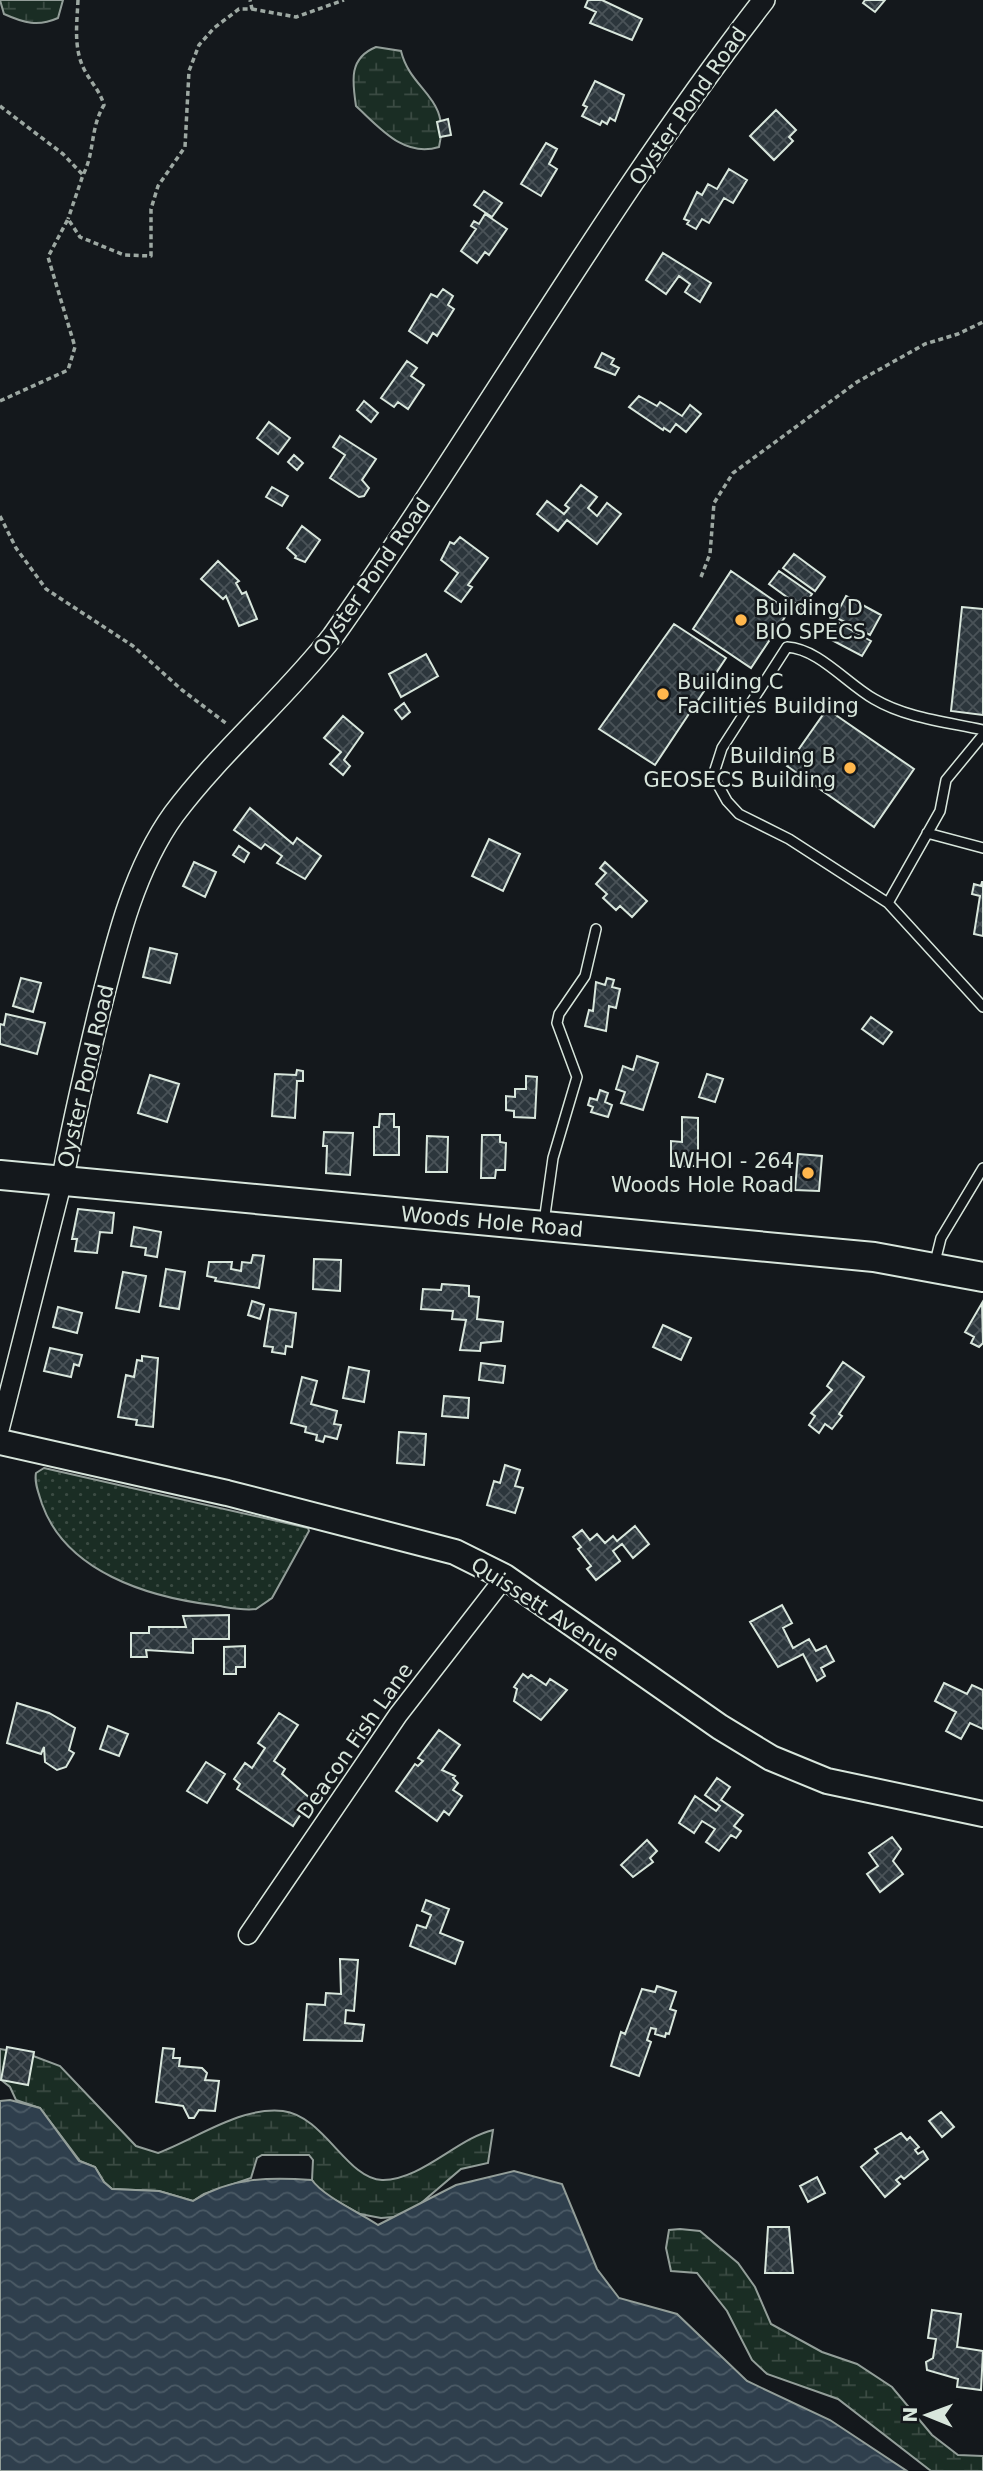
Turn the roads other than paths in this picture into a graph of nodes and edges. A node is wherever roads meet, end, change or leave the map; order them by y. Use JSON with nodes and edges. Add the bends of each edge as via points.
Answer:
{"nodes":[{"id":1,"x":764,"y":0,"type":"edge"},
{"id":2,"x":983,"y":730,"type":"edge"},
{"id":3,"x":983,"y":736,"type":"edge"},
{"id":4,"x":928,"y":833,"type":"junction"},
{"id":5,"x":983,"y":848,"type":"edge"},
{"id":6,"x":888,"y":904,"type":"junction"},
{"id":7,"x":596,"y":929,"type":"dead end"},
{"id":8,"x":983,"y":1007,"type":"edge"},
{"id":9,"x":983,"y":1168,"type":"edge"},
{"id":10,"x":0,"y":1175,"type":"edge"},
{"id":11,"x":62,"y":1183,"type":"junction"},
{"id":12,"x":544,"y":1227,"type":"junction"},
{"id":13,"x":933,"y":1267,"type":"junction"},
{"id":14,"x":983,"y":1277,"type":"edge"},
{"id":15,"x":0,"y":1428,"type":"edge"},
{"id":16,"x":0,"y":1442,"type":"edge"},
{"id":17,"x":505,"y":1577,"type":"junction"},
{"id":18,"x":983,"y":1814,"type":"edge"},
{"id":19,"x":248,"y":1935,"type":"dead end"}],
"edges":[{"from":1,"to":11,"type":"street","name":"Oyster Pond Road","via":[[648,160],[333,636],[172,817],[142,873],[103,997]]},
{"from":2,"to":6,"type":"lane","via":[[900,712],[873,699],[802,648],[786,647],[722,748],[713,776],[739,814],[789,839]]},
{"from":3,"to":4,"type":"lane","via":[[946,780],[940,811]]},
{"from":4,"to":5,"type":"lane"},
{"from":4,"to":6,"type":"lane"},
{"from":6,"to":8,"type":"lane"},
{"from":7,"to":12,"type":"lane","via":[[585,976],[557,1023],[577,1077],[553,1158]]},
{"from":9,"to":13,"type":"lane","via":[[941,1238]]},
{"from":10,"to":11,"type":"highway","name":"Woods Hole Road"},
{"from":11,"to":12,"type":"highway","name":"Woods Hole Road"},
{"from":11,"to":15,"type":"street"},
{"from":12,"to":13,"type":"highway","name":"Woods Hole Road","via":[[874,1257]]},
{"from":13,"to":14,"type":"highway","name":"Woods Hole Road"},
{"from":16,"to":17,"type":"main road","name":"Quissett Avenue","via":[[388,1533],[455,1552]]},
{"from":17,"to":18,"type":"main road","name":"Quissett Avenue","via":[[771,1758],[827,1781]]},
{"from":17,"to":19,"type":"street","name":"Deacon Fish Lane","via":[[398,1715]]}]}
